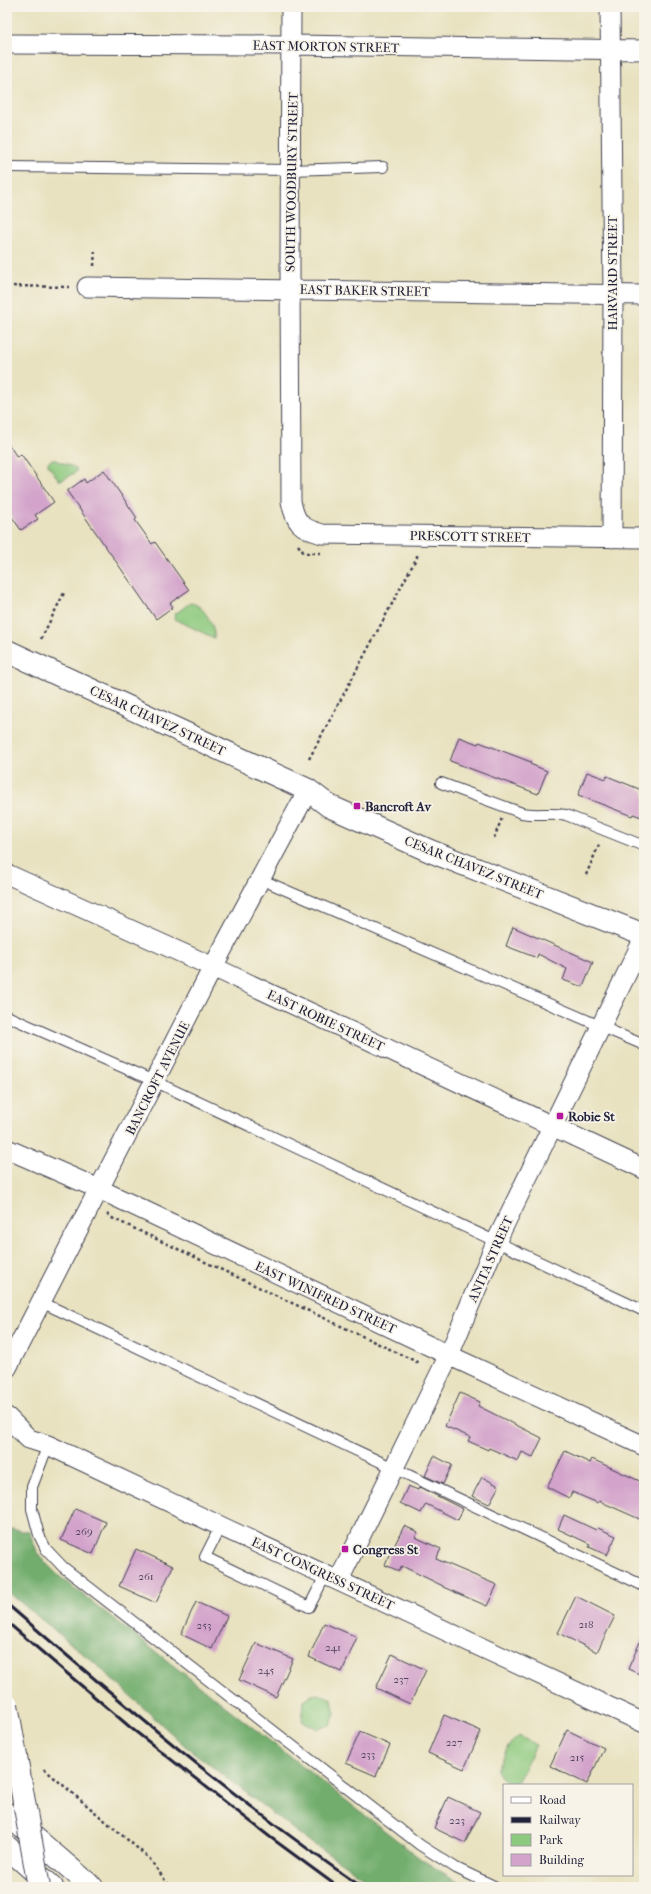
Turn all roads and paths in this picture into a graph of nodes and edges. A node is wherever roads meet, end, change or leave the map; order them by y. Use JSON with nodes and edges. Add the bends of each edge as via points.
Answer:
{"nodes":[{"id":1,"x":292,"y":7,"type":"edge"},
{"id":2,"x":610,"y":7,"type":"edge"},
{"id":3,"x":7,"y":44,"type":"edge"},
{"id":4,"x":292,"y":45,"type":"junction"},
{"id":5,"x":611,"y":50,"type":"junction"},
{"id":6,"x":644,"y":50,"type":"edge"},
{"id":7,"x":7,"y":167,"type":"edge"},
{"id":8,"x":383,"y":168,"type":"dead end"},
{"id":9,"x":290,"y":170,"type":"junction"},
{"id":10,"x":95,"y":248,"type":"dead end"},
{"id":11,"x":94,"y":266,"type":"dead end"},
{"id":12,"x":7,"y":286,"type":"edge"},
{"id":13,"x":87,"y":287,"type":"joint"},
{"id":14,"x":290,"y":289,"type":"junction"},
{"id":15,"x":613,"y":295,"type":"junction"},
{"id":16,"x":644,"y":295,"type":"edge"},
{"id":17,"x":297,"y":532,"type":"junction"},
{"id":18,"x":612,"y":538,"type":"junction"},
{"id":19,"x":644,"y":538,"type":"edge"},
{"id":20,"x":417,"y":545,"type":"junction"},
{"id":21,"x":327,"y":553,"type":"dead end"},
{"id":22,"x":410,"y":554,"type":"dead end"},
{"id":23,"x":425,"y":554,"type":"dead end"},
{"id":24,"x":65,"y":592,"type":"dead end"},
{"id":25,"x":41,"y":639,"type":"dead end"},
{"id":26,"x":7,"y":651,"type":"edge"},
{"id":27,"x":309,"y":759,"type":"dead end"},
{"id":28,"x":441,"y":783,"type":"dead end"},
{"id":29,"x":308,"y":790,"type":"junction"},
{"id":30,"x":503,"y":815,"type":"dead end"},
{"id":31,"x":494,"y":838,"type":"dead end"},
{"id":32,"x":644,"y":846,"type":"edge"},
{"id":33,"x":597,"y":848,"type":"dead end"},
{"id":34,"x":7,"y":874,"type":"edge"},
{"id":35,"x":586,"y":875,"type":"dead end"},
{"id":36,"x":260,"y":879,"type":"junction"},
{"id":37,"x":644,"y":921,"type":"edge"},
{"id":38,"x":644,"y":937,"type":"edge"},
{"id":39,"x":213,"y":967,"type":"junction"},
{"id":40,"x":7,"y":1016,"type":"edge"},
{"id":41,"x":602,"y":1026,"type":"junction"},
{"id":42,"x":644,"y":1045,"type":"edge"},
{"id":43,"x":156,"y":1082,"type":"junction"},
{"id":44,"x":552,"y":1125,"type":"junction"},
{"id":45,"x":7,"y":1149,"type":"edge"},
{"id":46,"x":644,"y":1169,"type":"edge"},
{"id":47,"x":99,"y":1189,"type":"junction"},
{"id":48,"x":107,"y":1214,"type":"dead end"},
{"id":49,"x":496,"y":1242,"type":"junction"},
{"id":50,"x":41,"y":1302,"type":"junction"},
{"id":51,"x":644,"y":1311,"type":"edge"},
{"id":52,"x":449,"y":1355,"type":"junction"},
{"id":53,"x":422,"y":1359,"type":"dead end"},
{"id":54,"x":7,"y":1368,"type":"edge"},
{"id":55,"x":7,"y":1417,"type":"edge"},
{"id":56,"x":48,"y":1445,"type":"junction"},
{"id":57,"x":644,"y":1446,"type":"edge"},
{"id":58,"x":393,"y":1468,"type":"junction"},
{"id":59,"x":220,"y":1527,"type":"junction"},
{"id":60,"x":332,"y":1577,"type":"junction"},
{"id":61,"x":644,"y":1586,"type":"edge"},
{"id":62,"x":7,"y":1705,"type":"edge"},
{"id":63,"x":644,"y":1723,"type":"edge"},
{"id":64,"x":44,"y":1769,"type":"dead end"},
{"id":65,"x":7,"y":1814,"type":"edge"},
{"id":66,"x":7,"y":1824,"type":"edge"},
{"id":67,"x":40,"y":1842,"type":"junction"},
{"id":68,"x":7,"y":1847,"type":"edge"},
{"id":69,"x":39,"y":1887,"type":"edge"},
{"id":70,"x":52,"y":1887,"type":"edge"},
{"id":71,"x":92,"y":1887,"type":"edge"},
{"id":72,"x":170,"y":1887,"type":"edge"},
{"id":73,"x":496,"y":1887,"type":"edge"}],
"edges":[{"from":1,"to":4,"type":"street","name":"SOUTH WOODBURY STREET"},
{"from":2,"to":5,"type":"street","name":"HARVARD STREET"},
{"from":3,"to":4,"type":"street","name":"EAST MORTON STREET"},
{"from":4,"to":5,"type":"street","name":"EAST MORTON STREET"},
{"from":4,"to":9,"type":"street","name":"SOUTH WOODBURY STREET"},
{"from":5,"to":6,"type":"street","name":"EAST MORTON STREET"},
{"from":5,"to":15,"type":"street","name":"HARVARD STREET"},
{"from":7,"to":9,"type":"lane"},
{"from":8,"to":9,"type":"lane"},
{"from":9,"to":14,"type":"street","name":"SOUTH WOODBURY STREET"},
{"from":10,"to":11,"type":"path"},
{"from":12,"to":13,"type":"path"},
{"from":13,"to":14,"type":"street","name":"EAST BAKER STREET"},
{"from":14,"to":15,"type":"street","name":"EAST BAKER STREET"},
{"from":14,"to":17,"type":"street","name":"SOUTH WOODBURY STREET","via":[[291,501]]},
{"from":15,"to":16,"type":"street","name":"EAST BAKER STREET"},
{"from":15,"to":18,"type":"street","name":"HARVARD STREET"},
{"from":17,"to":20,"type":"street","name":"PRESCOTT STREET","via":[[308,530],[322,534]]},
{"from":17,"to":21,"type":"path","via":[[304,553]]},
{"from":18,"to":19,"type":"street","name":"PRESCOTT STREET"},
{"from":18,"to":20,"type":"street","name":"PRESCOTT STREET"},
{"from":20,"to":22,"type":"path"},
{"from":20,"to":23,"type":"path"},
{"from":20,"to":27,"type":"path","via":[[386,617]]},
{"from":24,"to":25,"type":"path"},
{"from":26,"to":29,"type":"main road","name":"CESAR CHAVEZ STREET"},
{"from":28,"to":32,"type":"lane","via":[[522,814],[553,812],[566,815]]},
{"from":29,"to":36,"type":"street","name":"BANCROFT AVENUE"},
{"from":29,"to":37,"type":"main road","name":"CESAR CHAVEZ STREET","via":[[335,795],[437,839]]},
{"from":29,"to":38,"type":"main road","name":"CESAR CHAVEZ STREET","via":[[329,806],[430,851]]},
{"from":30,"to":31,"type":"path"},
{"from":33,"to":35,"type":"path"},
{"from":34,"to":39,"type":"street","name":"EAST ROBIE STREET"},
{"from":36,"to":39,"type":"street","name":"BANCROFT AVENUE"},
{"from":36,"to":41,"type":"lane"},
{"from":38,"to":41,"type":"street","name":"ANITA STREET"},
{"from":39,"to":43,"type":"street","name":"BANCROFT AVENUE"},
{"from":39,"to":44,"type":"street","name":"EAST ROBIE STREET"},
{"from":40,"to":43,"type":"lane"},
{"from":41,"to":42,"type":"lane"},
{"from":41,"to":44,"type":"street","name":"ANITA STREET"},
{"from":43,"to":47,"type":"street","name":"BANCROFT AVENUE"},
{"from":43,"to":49,"type":"lane"},
{"from":44,"to":46,"type":"street","name":"EAST ROBIE STREET"},
{"from":44,"to":49,"type":"street","name":"ANITA STREET"},
{"from":45,"to":47,"type":"street","name":"EAST WINIFRED STREET"},
{"from":47,"to":50,"type":"street","name":"BANCROFT AVENUE"},
{"from":47,"to":52,"type":"street","name":"EAST WINIFRED STREET"},
{"from":48,"to":53,"type":"path","via":[[117,1221],[417,1362]]},
{"from":49,"to":51,"type":"lane"},
{"from":49,"to":52,"type":"street","name":"ANITA STREET"},
{"from":50,"to":54,"type":"street","name":"BANCROFT AVENUE"},
{"from":50,"to":58,"type":"lane"},
{"from":52,"to":57,"type":"street","name":"EAST WINIFRED STREET"},
{"from":52,"to":58,"type":"street","name":"ANITA STREET"},
{"from":55,"to":56,"type":"street","name":"EAST CONGRESS STREET","via":[[29,1439]]},
{"from":56,"to":59,"type":"street","name":"EAST CONGRESS STREET"},
{"from":56,"to":73,"type":"lane","via":[[32,1488],[32,1509],[46,1549],[63,1567],[420,1845],[456,1868]]},
{"from":58,"to":60,"type":"street","name":"ANITA STREET"},
{"from":58,"to":61,"type":"lane"},
{"from":59,"to":60,"type":"street","name":"EAST CONGRESS STREET"},
{"from":59,"to":60,"type":"lane","via":[[205,1557],[309,1607]]},
{"from":60,"to":63,"type":"street","name":"EAST CONGRESS STREET"},
{"from":62,"to":69,"type":"main road","bridge":true},
{"from":64,"to":72,"type":"path","via":[[148,1858]]},
{"from":65,"to":67,"type":"main road"},
{"from":66,"to":67,"type":"main road"},
{"from":67,"to":71,"type":"main road"},
{"from":68,"to":70,"type":"main road"}]}
